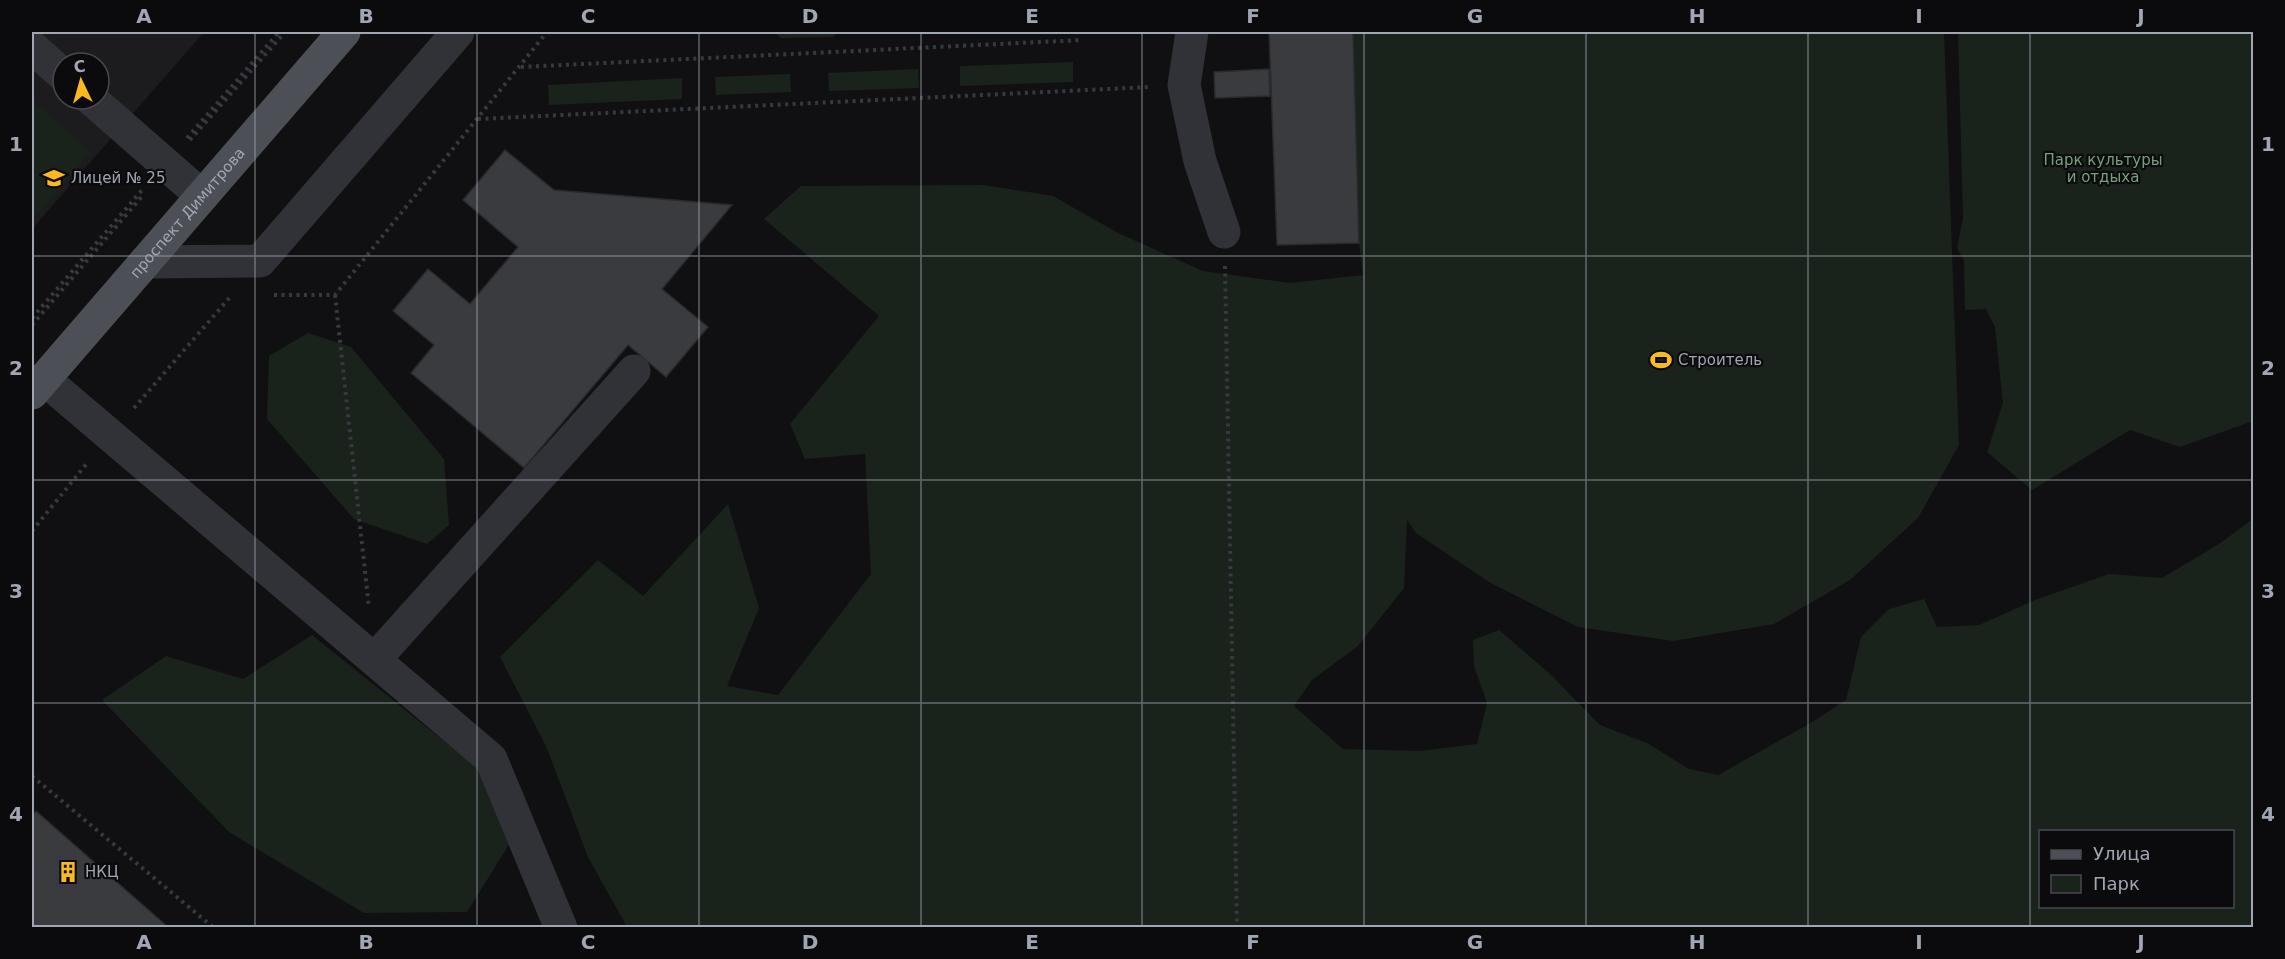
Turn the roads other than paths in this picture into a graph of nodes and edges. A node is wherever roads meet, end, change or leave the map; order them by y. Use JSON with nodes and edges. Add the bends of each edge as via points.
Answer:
{"nodes":[{"id":1,"x":344,"y":32,"type":"edge"},
{"id":2,"x":458,"y":32,"type":"edge"},
{"id":3,"x":1192,"y":32,"type":"edge"},
{"id":4,"x":32,"y":47,"type":"edge"},
{"id":5,"x":51,"y":64,"type":"edge"},
{"id":6,"x":105,"y":111,"type":"edge"},
{"id":7,"x":202,"y":196,"type":"junction"},
{"id":8,"x":1224,"y":232,"type":"road end"},
{"id":9,"x":145,"y":262,"type":"junction"},
{"id":10,"x":634,"y":371,"type":"dead end"},
{"id":11,"x":38,"y":386,"type":"edge"},
{"id":12,"x":375,"y":659,"type":"junction"},
{"id":13,"x":561,"y":927,"type":"edge"}],
"edges":[{"from":1,"to":7,"type":"main road","name":"проспект Димитрова"},
{"from":2,"to":9,"type":"lane","via":[[260,261]]},
{"from":3,"to":8,"type":"lane","via":[[1184,85],[1200,161]]},
{"from":4,"to":5,"type":"lane"},
{"from":6,"to":7,"type":"lane"},
{"from":7,"to":9,"type":"main road","name":"проспект Димитрова"},
{"from":9,"to":11,"type":"main road","name":"проспект Димитрова"},
{"from":10,"to":12,"type":"lane"},
{"from":11,"to":12,"type":"lane","via":[[110,435]]},
{"from":12,"to":13,"type":"lane","via":[[491,759]]}]}
